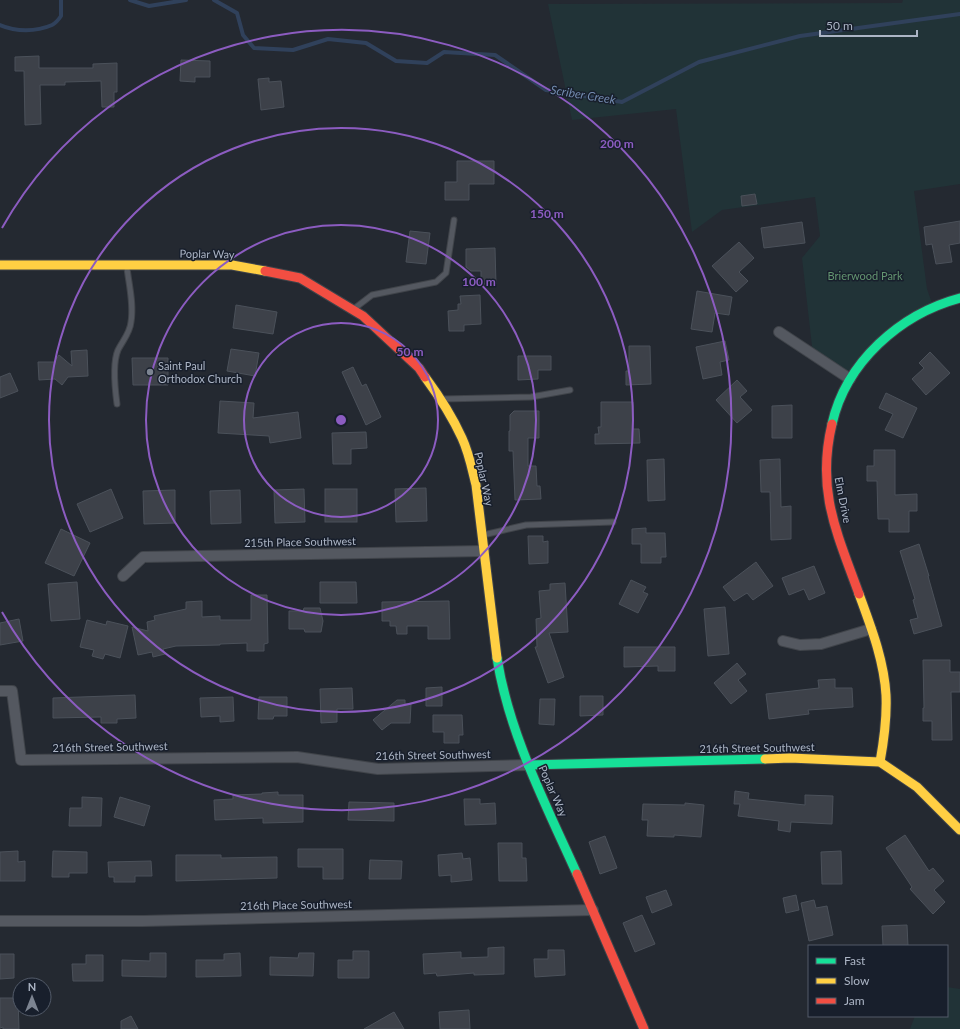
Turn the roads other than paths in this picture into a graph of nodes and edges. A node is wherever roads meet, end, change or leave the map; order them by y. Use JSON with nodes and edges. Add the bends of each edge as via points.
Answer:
{"nodes":[{"id":1,"x":454,"y":220,"type":"dead end"},
{"id":2,"x":0,"y":265,"type":"edge"},
{"id":3,"x":127,"y":265,"type":"junction"},
{"id":4,"x":960,"y":298,"type":"edge"},
{"id":5,"x":353,"y":310,"type":"junction"},
{"id":6,"x":779,"y":332,"type":"dead end"},
{"id":7,"x":850,"y":380,"type":"junction"},
{"id":8,"x":570,"y":390,"type":"dead end"},
{"id":9,"x":441,"y":399,"type":"junction"},
{"id":10,"x":117,"y":404,"type":"dead end"},
{"id":11,"x":613,"y":522,"type":"dead end"},
{"id":12,"x":482,"y":536,"type":"junction"},
{"id":13,"x":484,"y":551,"type":"junction"},
{"id":14,"x":123,"y":576,"type":"dead end"},
{"id":15,"x":871,"y":629,"type":"junction"},
{"id":16,"x":783,"y":641,"type":"dead end"},
{"id":17,"x":0,"y":691,"type":"edge"},
{"id":18,"x":880,"y":762,"type":"junction"},
{"id":19,"x":528,"y":765,"type":"junction"},
{"id":20,"x":960,"y":830,"type":"edge"},
{"id":21,"x":593,"y":910,"type":"junction"},
{"id":22,"x":0,"y":921,"type":"edge"},
{"id":23,"x":644,"y":1029,"type":"edge"}],
"edges":[{"from":1,"to":5,"type":"lane","via":[[446,273],[441,278],[436,282],[372,295]]},
{"from":2,"to":3,"type":"main road","name":"Poplar Way"},
{"from":3,"to":5,"type":"main road","name":"Poplar Way","via":[[232,265],[300,278]]},
{"from":3,"to":10,"type":"lane","via":[[133,310],[131,324],[115,361]]},
{"from":4,"to":7,"type":"main road","name":"Elm Drive","via":[[923,310],[901,324],[885,336]]},
{"from":5,"to":9,"type":"main road","name":"Poplar Way","via":[[363,316],[419,368]]},
{"from":6,"to":7,"type":"street"},
{"from":7,"to":15,"type":"main road","name":"Elm Drive","via":[[831,423],[825,470],[834,525]]},
{"from":8,"to":9,"type":"lane","via":[[531,397]]},
{"from":9,"to":12,"type":"main road","name":"Poplar Way","via":[[462,438],[470,461],[476,485]]},
{"from":11,"to":12,"type":"lane","via":[[526,526]]},
{"from":12,"to":13,"type":"main road","name":"Poplar Way"},
{"from":13,"to":14,"type":"street","name":"215th Place Southwest","via":[[143,557]]},
{"from":13,"to":19,"type":"main road","name":"Poplar Way","via":[[498,664],[507,703]]},
{"from":15,"to":16,"type":"street","via":[[821,644],[800,645]]},
{"from":15,"to":18,"type":"main road","name":"Elm Drive","via":[[886,695],[887,716]]},
{"from":17,"to":19,"type":"street","name":"216th Street Southwest","via":[[12,691],[21,760],[297,757],[378,769]]},
{"from":18,"to":19,"type":"main road","name":"216th Street Southwest","via":[[790,758]]},
{"from":18,"to":20,"type":"main road","via":[[917,786]]},
{"from":19,"to":21,"type":"main road","name":"Poplar Way"},
{"from":21,"to":22,"type":"street","name":"216th Place Southwest","via":[[143,921]]},
{"from":21,"to":23,"type":"main road","name":"Poplar Way"}]}
